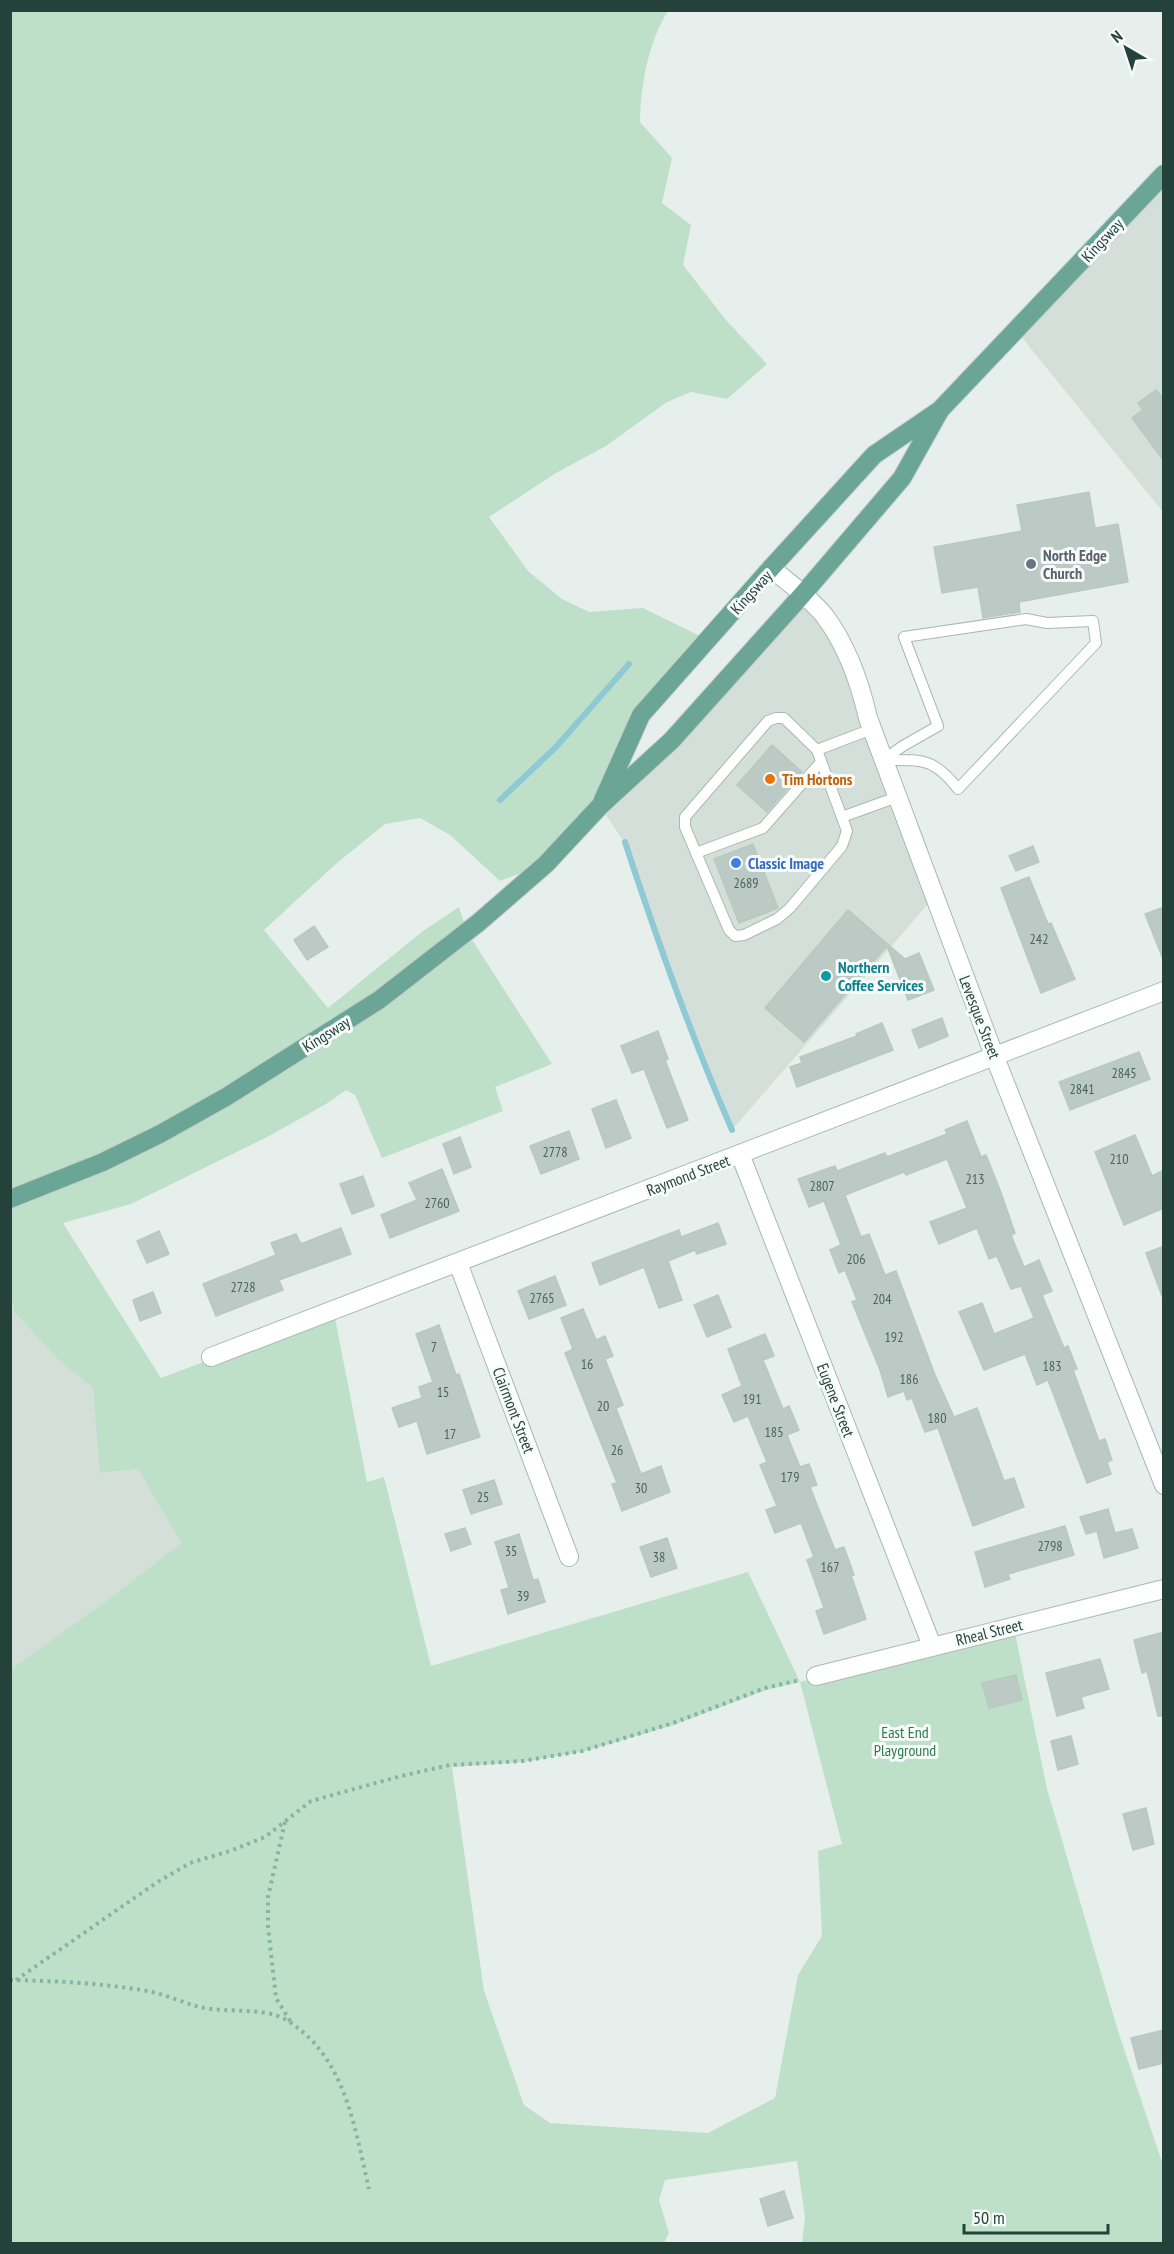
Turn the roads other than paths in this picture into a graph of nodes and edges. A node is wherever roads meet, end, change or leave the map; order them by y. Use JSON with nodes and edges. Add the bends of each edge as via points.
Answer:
{"nodes":[{"id":1,"x":1164,"y":174,"type":"edge"},
{"id":2,"x":940,"y":410,"type":"junction"},
{"id":3,"x":771,"y":568,"type":"junction"},
{"id":4,"x":803,"y":594,"type":"junction"},
{"id":5,"x":872,"y":729,"type":"junction"},
{"id":6,"x":817,"y":750,"type":"junction"},
{"id":7,"x":884,"y":760,"type":"junction"},
{"id":8,"x":822,"y":762,"type":"junction"},
{"id":9,"x":897,"y":797,"type":"junction"},
{"id":10,"x":600,"y":806,"type":"junction"},
{"id":11,"x":842,"y":817,"type":"junction"},
{"id":12,"x":696,"y":853,"type":"junction"},
{"id":13,"x":1164,"y":991,"type":"edge"},
{"id":14,"x":994,"y":1055,"type":"junction"},
{"id":15,"x":740,"y":1155,"type":"junction"},
{"id":16,"x":10,"y":1199,"type":"edge"},
{"id":17,"x":458,"y":1263,"type":"junction"},
{"id":18,"x":211,"y":1357,"type":"dead end"},
{"id":19,"x":1164,"y":1485,"type":"edge"},
{"id":20,"x":569,"y":1557,"type":"dead end"},
{"id":21,"x":1164,"y":1589,"type":"edge"},
{"id":22,"x":932,"y":1646,"type":"junction"},
{"id":23,"x":816,"y":1676,"type":"road end"}],
"edges":[{"from":1,"to":2,"type":"main road","name":"Kingsway"},
{"from":2,"to":3,"type":"main road","name":"Kingsway","via":[[874,455]]},
{"from":2,"to":4,"type":"main road","name":"Kingsway","via":[[902,478]]},
{"from":3,"to":4,"type":"street","name":"Levesque Street"},
{"from":3,"to":10,"type":"main road","name":"Kingsway","via":[[641,715]]},
{"from":4,"to":5,"type":"street","name":"Levesque Street","via":[[824,616],[843,649]]},
{"from":4,"to":10,"type":"main road","name":"Kingsway","via":[[672,740]]},
{"from":5,"to":6,"type":"lane"},
{"from":5,"to":7,"type":"street","name":"Levesque Street"},
{"from":6,"to":8,"type":"lane"},
{"from":6,"to":12,"type":"lane","via":[[784,718],[768,721],[685,818]]},
{"from":7,"to":7,"type":"lane","via":[[926,761],[958,789],[1096,643],[1093,621],[1047,623],[1026,619],[904,637],[938,726]]},
{"from":7,"to":9,"type":"street","name":"Levesque Street"},
{"from":8,"to":11,"type":"lane"},
{"from":8,"to":12,"type":"lane","via":[[763,828]]},
{"from":9,"to":11,"type":"lane"},
{"from":9,"to":14,"type":"street","name":"Levesque Street"},
{"from":10,"to":16,"type":"main road","name":"Kingsway","via":[[546,864],[478,922],[335,1030],[160,1134],[103,1162]]},
{"from":11,"to":12,"type":"lane","via":[[847,831],[835,855],[790,908],[744,935],[735,936],[729,930]]},
{"from":13,"to":14,"type":"street","name":"Raymond Street"},
{"from":14,"to":15,"type":"street","name":"Raymond Street"},
{"from":14,"to":19,"type":"street","name":"Levesque Street"},
{"from":15,"to":17,"type":"street","name":"Raymond Street"},
{"from":15,"to":22,"type":"street","name":"Eugene Street"},
{"from":17,"to":18,"type":"street","name":"Raymond Street"},
{"from":17,"to":20,"type":"street","name":"Clairmont Street"},
{"from":21,"to":22,"type":"street","name":"Rheal Street"},
{"from":22,"to":23,"type":"street","name":"Rheal Street"}]}
